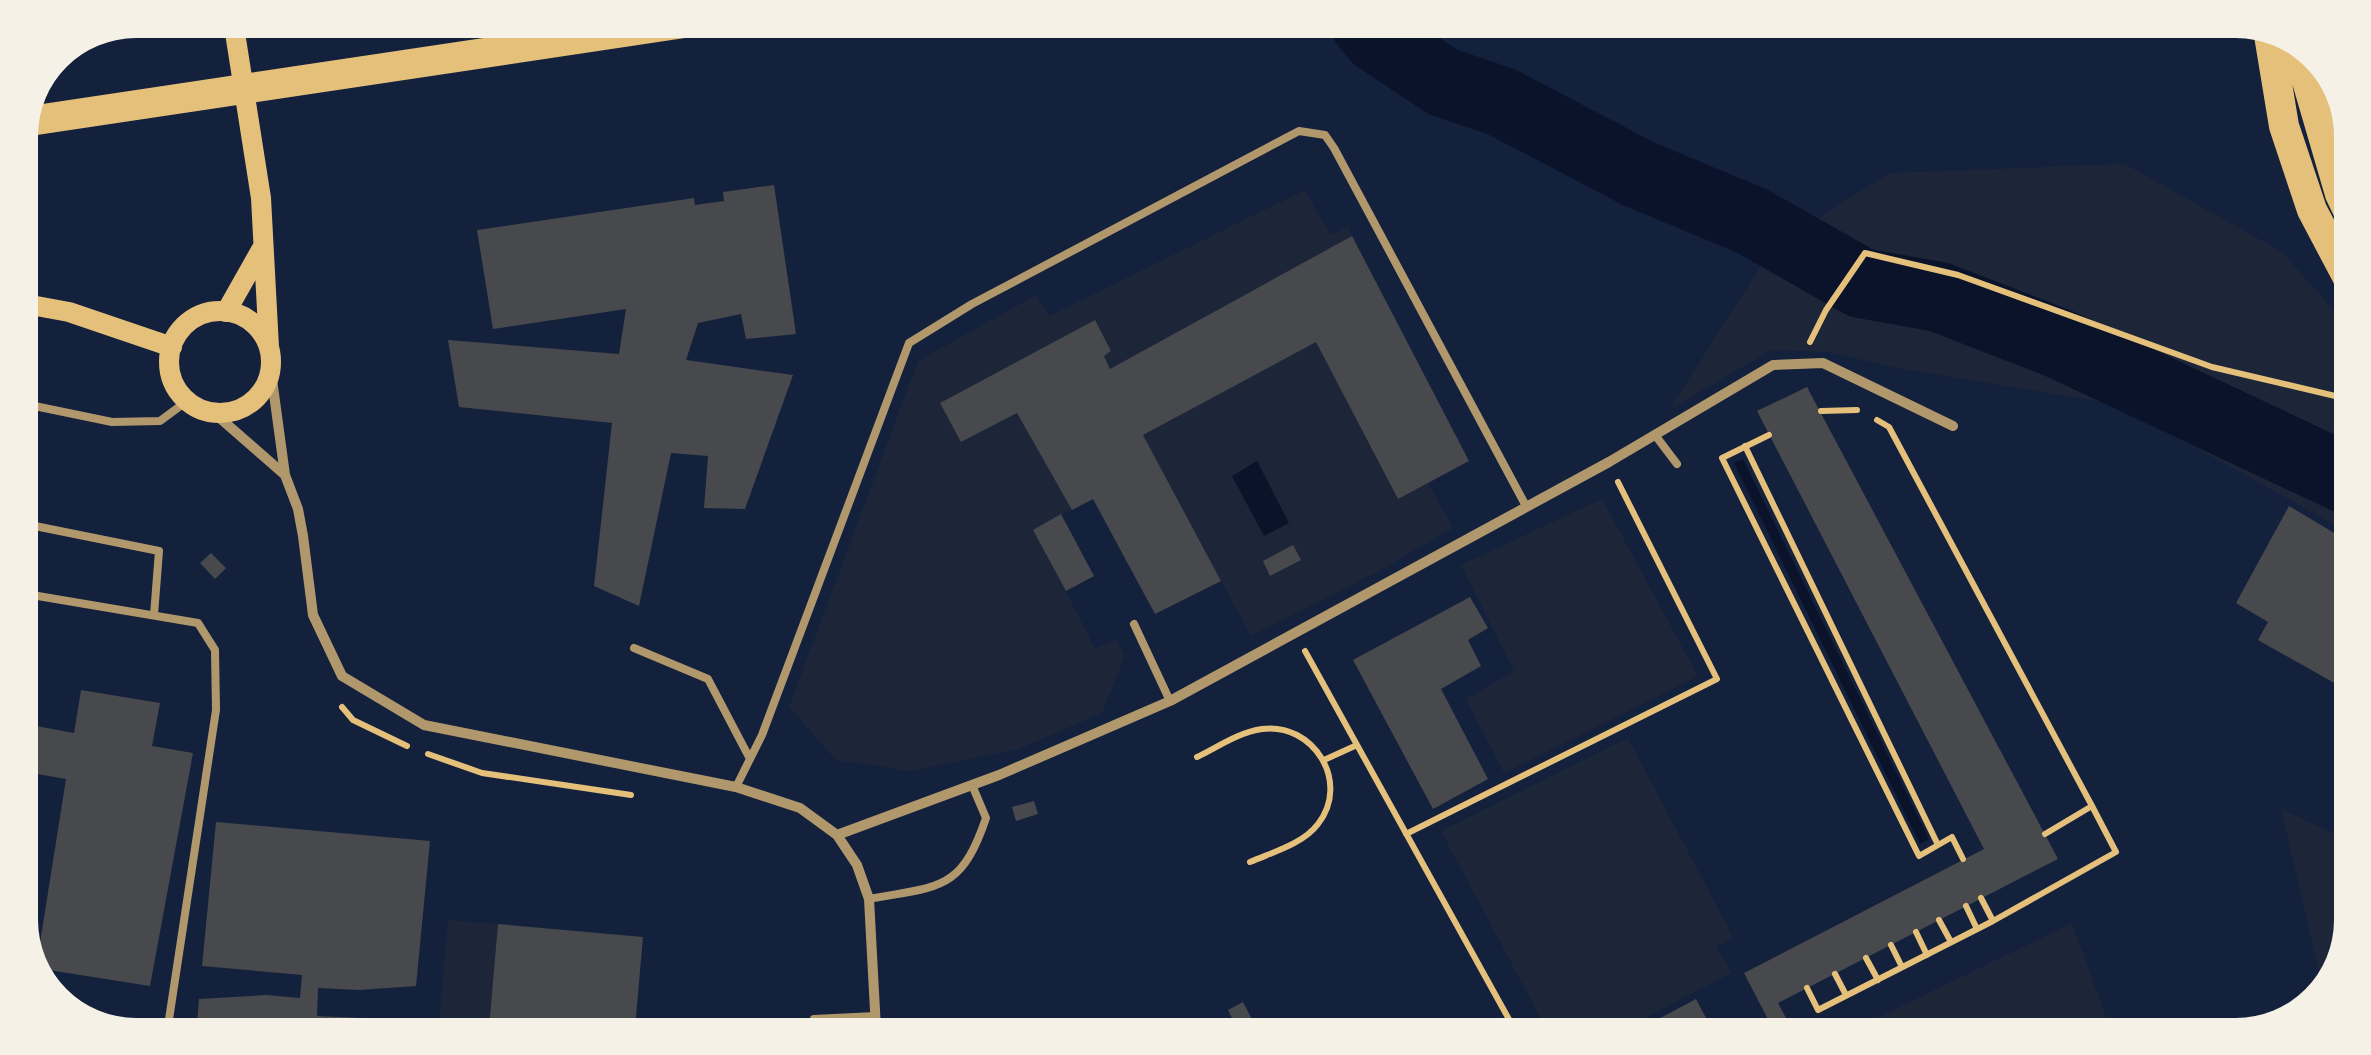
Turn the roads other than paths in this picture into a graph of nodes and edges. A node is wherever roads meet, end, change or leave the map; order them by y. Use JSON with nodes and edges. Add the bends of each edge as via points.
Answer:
{"nodes":[{"id":1,"x":236,"y":38,"type":"edge"},
{"id":2,"x":584,"y":38,"type":"edge"},
{"id":3,"x":2271,"y":44,"type":"edge"},
{"id":4,"x":2302,"y":63,"type":"edge"},
{"id":5,"x":39,"y":120,"type":"edge"},
{"id":6,"x":2333,"y":170,"type":"edge"},
{"id":7,"x":262,"y":249,"type":"junction"},
{"id":8,"x":2333,"y":250,"type":"edge"},
{"id":9,"x":38,"y":307,"type":"edge"},
{"id":10,"x":226,"y":312,"type":"junction"},
{"id":11,"x":172,"y":346,"type":"junction"},
{"id":12,"x":269,"y":347,"type":"junction"},
{"id":13,"x":271,"y":372,"type":"junction"},
{"id":14,"x":187,"y":401,"type":"junction"},
{"id":15,"x":38,"y":407,"type":"edge"},
{"id":16,"x":214,"y":413,"type":"junction"},
{"id":17,"x":1953,"y":426,"type":"dead end"},
{"id":18,"x":1655,"y":435,"type":"junction"},
{"id":19,"x":1677,"y":464,"type":"dead end"},
{"id":20,"x":286,"y":475,"type":"junction"},
{"id":21,"x":1526,"y":506,"type":"junction"},
{"id":22,"x":38,"y":527,"type":"edge"},
{"id":23,"x":38,"y":596,"type":"edge"},
{"id":24,"x":154,"y":615,"type":"junction"},
{"id":25,"x":1134,"y":624,"type":"dead end"},
{"id":26,"x":634,"y":648,"type":"dead end"},
{"id":27,"x":1170,"y":702,"type":"junction"},
{"id":28,"x":750,"y":759,"type":"junction"},
{"id":29,"x":972,"y":785,"type":"junction"},
{"id":30,"x":736,"y":787,"type":"junction"},
{"id":31,"x":837,"y":835,"type":"junction"},
{"id":32,"x":870,"y":899,"type":"junction"},
{"id":33,"x":875,"y":1016,"type":"joint"},
{"id":34,"x":169,"y":1018,"type":"edge"},
{"id":35,"x":834,"y":1018,"type":"edge"}],
"edges":[{"from":1,"to":7,"type":"main road","via":[[261,198]]},
{"from":2,"to":5,"type":"highway"},
{"from":3,"to":8,"type":"highway","via":[[2284,126]]},
{"from":4,"to":6,"type":"highway"},
{"from":7,"to":10,"type":"main road"},
{"from":7,"to":12,"type":"main road"},
{"from":9,"to":11,"type":"main road"},
{"from":10,"to":11,"type":"main road","via":[[199,316]]},
{"from":10,"to":12,"type":"main road","via":[[253,323]]},
{"from":11,"to":14,"type":"main road","via":[[171,376]]},
{"from":12,"to":13,"type":"main road"},
{"from":13,"to":16,"type":"main road","via":[[244,408]]},
{"from":13,"to":20,"type":"street"},
{"from":14,"to":15,"type":"lane","via":[[160,421],[112,422]]},
{"from":14,"to":16,"type":"main road"},
{"from":16,"to":20,"type":"street"},
{"from":17,"to":18,"type":"street","via":[[1823,363],[1804,362],[1772,365]]},
{"from":18,"to":19,"type":"lane"},
{"from":18,"to":21,"type":"street"},
{"from":20,"to":30,"type":"street","via":[[298,509],[313,615],[342,676],[424,725]]},
{"from":21,"to":27,"type":"street"},
{"from":21,"to":28,"type":"lane","via":[[1334,148],[1325,135],[1299,132],[908,342]]},
{"from":22,"to":24,"type":"lane","via":[[158,551]]},
{"from":23,"to":24,"type":"lane"},
{"from":24,"to":34,"type":"lane","via":[[198,623],[215,650],[216,710]]},
{"from":25,"to":27,"type":"lane"},
{"from":26,"to":28,"type":"lane","via":[[708,679]]},
{"from":27,"to":29,"type":"street"},
{"from":28,"to":30,"type":"lane"},
{"from":29,"to":31,"type":"street"},
{"from":29,"to":32,"type":"lane","via":[[986,818],[958,875],[934,887]]},
{"from":30,"to":31,"type":"street","via":[[800,808]]},
{"from":31,"to":32,"type":"street"},
{"from":32,"to":33,"type":"street"},
{"from":33,"to":35,"type":"lane"}]}
